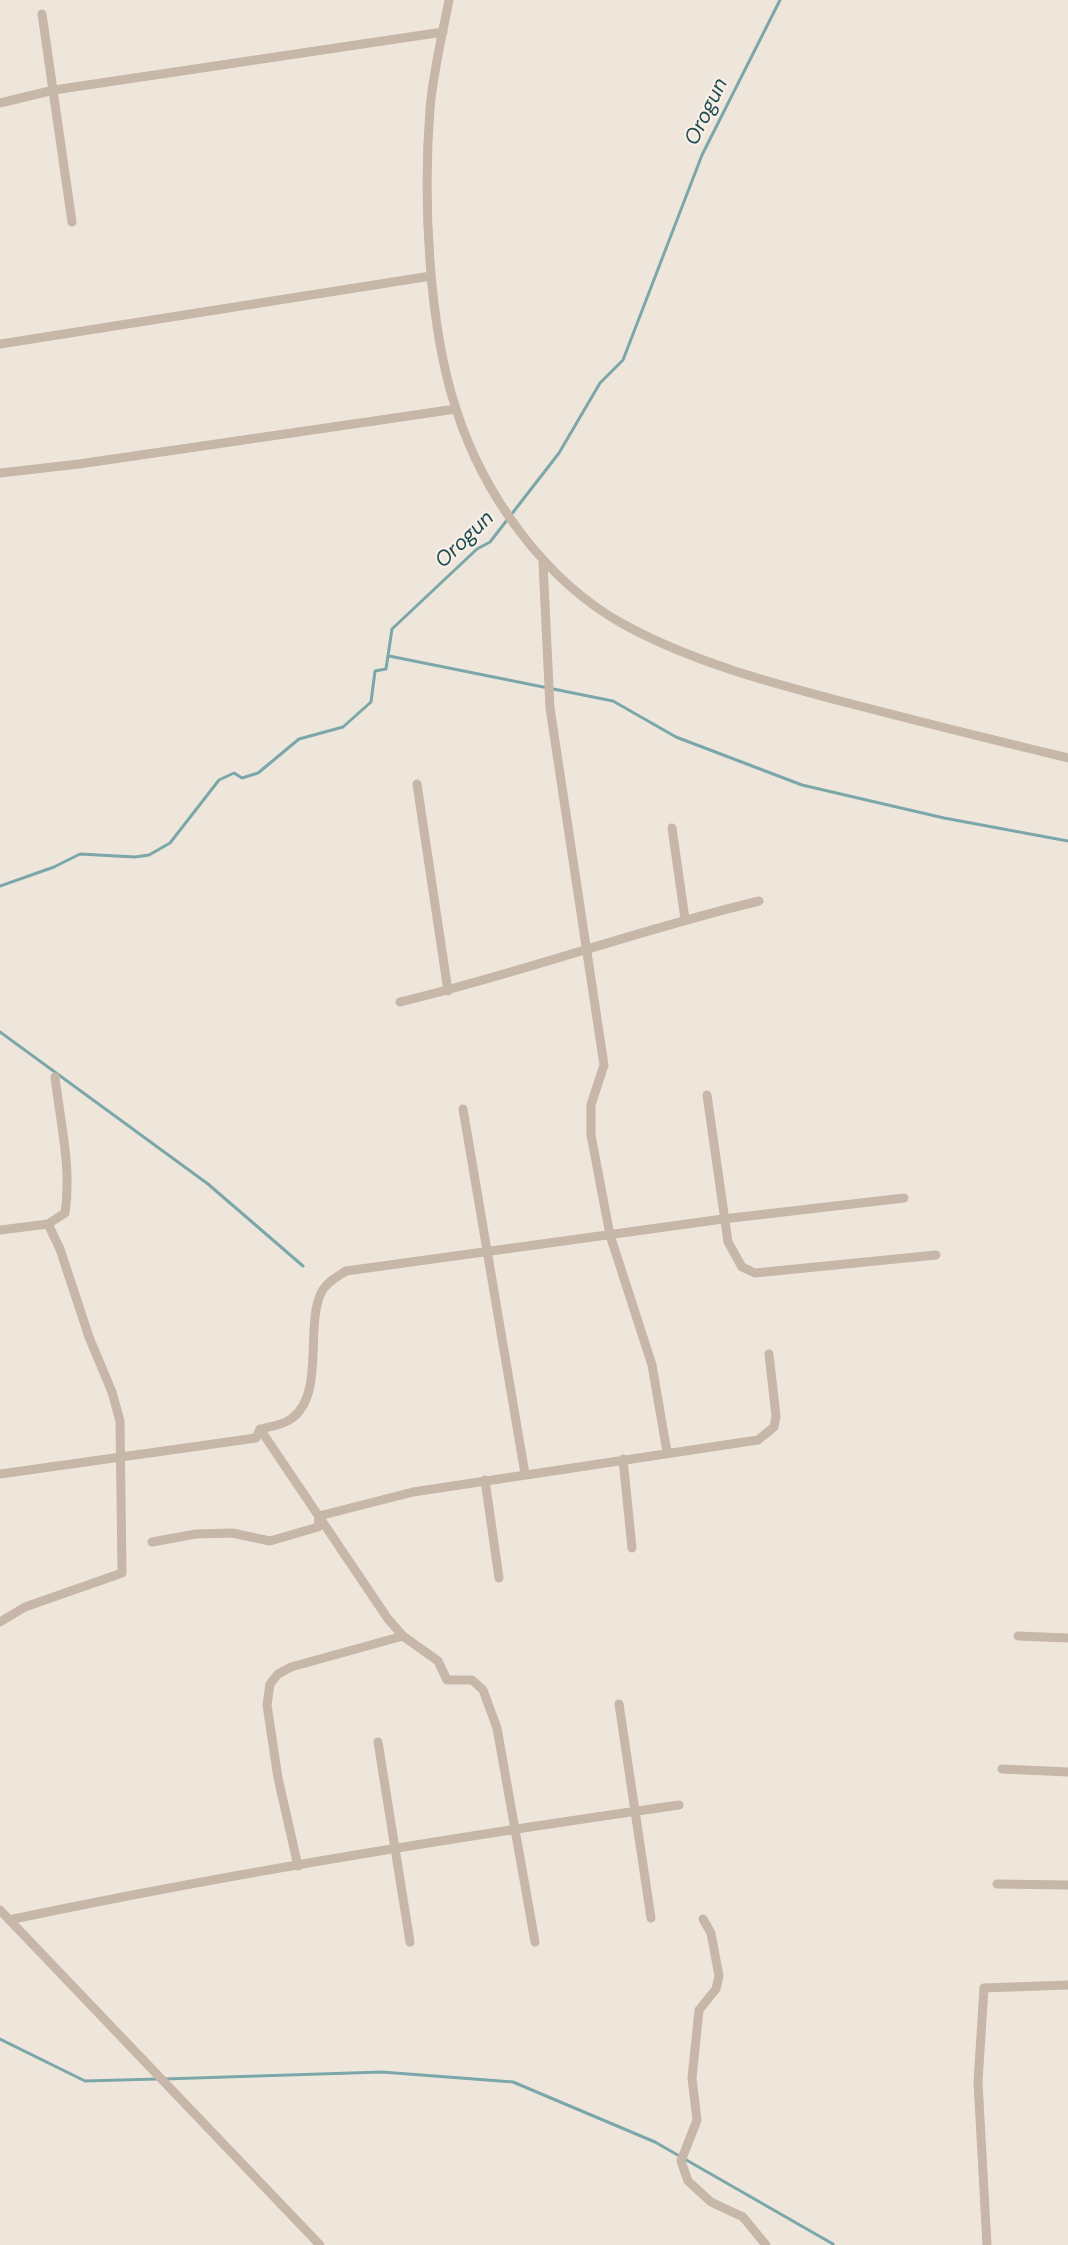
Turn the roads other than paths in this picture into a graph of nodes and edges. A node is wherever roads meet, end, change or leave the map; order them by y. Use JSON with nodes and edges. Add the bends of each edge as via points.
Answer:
{"nodes":[{"id":1,"x":449,"y":0,"type":"edge"},
{"id":2,"x":42,"y":14,"type":"dead end"},
{"id":3,"x":443,"y":32,"type":"junction"},
{"id":4,"x":54,"y":90,"type":"junction"},
{"id":5,"x":0,"y":103,"type":"edge"},
{"id":6,"x":72,"y":222,"type":"dead end"},
{"id":7,"x":431,"y":276,"type":"junction"},
{"id":8,"x":0,"y":344,"type":"edge"},
{"id":9,"x":456,"y":410,"type":"junction"},
{"id":10,"x":0,"y":473,"type":"edge"},
{"id":11,"x":543,"y":563,"type":"junction"},
{"id":12,"x":1068,"y":758,"type":"edge"},
{"id":13,"x":417,"y":784,"type":"dead end"},
{"id":14,"x":672,"y":828,"type":"dead end"},
{"id":15,"x":759,"y":901,"type":"dead end"},
{"id":16,"x":685,"y":919,"type":"junction"},
{"id":17,"x":587,"y":950,"type":"junction"},
{"id":18,"x":448,"y":991,"type":"junction"},
{"id":19,"x":400,"y":1002,"type":"dead end"},
{"id":20,"x":55,"y":1077,"type":"dead end"},
{"id":21,"x":707,"y":1095,"type":"dead end"},
{"id":22,"x":463,"y":1109,"type":"dead end"},
{"id":23,"x":904,"y":1198,"type":"dead end"},
{"id":24,"x":723,"y":1219,"type":"junction"},
{"id":25,"x":48,"y":1224,"type":"junction"},
{"id":26,"x":0,"y":1230,"type":"edge"},
{"id":27,"x":610,"y":1235,"type":"junction"},
{"id":28,"x":485,"y":1252,"type":"junction"},
{"id":29,"x":936,"y":1255,"type":"dead end"},
{"id":30,"x":769,"y":1354,"type":"dead end"},
{"id":31,"x":260,"y":1429,"type":"junction"},
{"id":32,"x":667,"y":1452,"type":"junction"},
{"id":33,"x":121,"y":1457,"type":"junction"},
{"id":34,"x":623,"y":1459,"type":"junction"},
{"id":35,"x":0,"y":1474,"type":"edge"},
{"id":36,"x":525,"y":1474,"type":"junction"},
{"id":37,"x":485,"y":1480,"type":"junction"},
{"id":38,"x":319,"y":1516,"type":"junction"},
{"id":39,"x":152,"y":1542,"type":"dead end"},
{"id":40,"x":632,"y":1548,"type":"dead end"},
{"id":41,"x":499,"y":1578,"type":"dead end"},
{"id":42,"x":0,"y":1622,"type":"edge"},
{"id":43,"x":403,"y":1636,"type":"junction"},
{"id":44,"x":1018,"y":1636,"type":"dead end"},
{"id":45,"x":1068,"y":1638,"type":"edge"},
{"id":46,"x":619,"y":1704,"type":"dead end"},
{"id":47,"x":378,"y":1742,"type":"dead end"},
{"id":48,"x":1002,"y":1769,"type":"dead end"},
{"id":49,"x":1068,"y":1772,"type":"edge"},
{"id":50,"x":679,"y":1805,"type":"dead end"},
{"id":51,"x":636,"y":1811,"type":"junction"},
{"id":52,"x":516,"y":1829,"type":"junction"},
{"id":53,"x":396,"y":1850,"type":"junction"},
{"id":54,"x":298,"y":1866,"type":"junction"},
{"id":55,"x":997,"y":1884,"type":"dead end"},
{"id":56,"x":1068,"y":1885,"type":"edge"},
{"id":57,"x":0,"y":1910,"type":"edge"},
{"id":58,"x":651,"y":1918,"type":"dead end"},
{"id":59,"x":703,"y":1919,"type":"dead end"},
{"id":60,"x":9,"y":1920,"type":"junction"},
{"id":61,"x":410,"y":1942,"type":"dead end"},
{"id":62,"x":535,"y":1942,"type":"dead end"},
{"id":63,"x":1068,"y":1985,"type":"edge"},
{"id":64,"x":320,"y":2245,"type":"edge"},
{"id":65,"x":766,"y":2245,"type":"edge"},
{"id":66,"x":987,"y":2245,"type":"edge"}],
"edges":[{"from":1,"to":3,"type":"street"},
{"from":2,"to":4,"type":"street"},
{"from":3,"to":4,"type":"street"},
{"from":3,"to":7,"type":"street","via":[[430,105],[427,162]]},
{"from":4,"to":5,"type":"street"},
{"from":4,"to":6,"type":"street"},
{"from":7,"to":8,"type":"street"},
{"from":7,"to":9,"type":"street"},
{"from":9,"to":10,"type":"street"},
{"from":9,"to":11,"type":"street","via":[[481,469]]},
{"from":11,"to":12,"type":"street","via":[[621,623],[698,657],[789,687]]},
{"from":11,"to":17,"type":"street","via":[[550,708]]},
{"from":13,"to":18,"type":"street"},
{"from":14,"to":16,"type":"street"},
{"from":15,"to":16,"type":"street"},
{"from":16,"to":17,"type":"street"},
{"from":17,"to":18,"type":"street"},
{"from":17,"to":27,"type":"street","via":[[604,1065],[591,1105],[591,1135]]},
{"from":18,"to":19,"type":"street"},
{"from":20,"to":25,"type":"street","via":[[67,1199],[65,1213]]},
{"from":21,"to":24,"type":"street"},
{"from":22,"to":28,"type":"street"},
{"from":23,"to":24,"type":"street"},
{"from":24,"to":27,"type":"street"},
{"from":24,"to":29,"type":"street","via":[[735,1258],[755,1273]]},
{"from":25,"to":26,"type":"street"},
{"from":25,"to":33,"type":"street","via":[[112,1392],[120,1421]]},
{"from":27,"to":28,"type":"street"},
{"from":27,"to":32,"type":"street","via":[[652,1365]]},
{"from":28,"to":31,"type":"street","via":[[346,1271],[331,1280],[318,1301],[310,1385],[301,1410],[290,1420]]},
{"from":28,"to":36,"type":"street"},
{"from":30,"to":32,"type":"street","via":[[776,1416],[774,1427],[766,1435],[758,1440]]},
{"from":31,"to":33,"type":"street","via":[[256,1438]]},
{"from":31,"to":38,"type":"street"},
{"from":32,"to":34,"type":"street"},
{"from":33,"to":35,"type":"street"},
{"from":33,"to":42,"type":"street","via":[[122,1573],[25,1607]]},
{"from":34,"to":36,"type":"street"},
{"from":34,"to":40,"type":"street"},
{"from":36,"to":37,"type":"street"},
{"from":37,"to":38,"type":"street","via":[[413,1492]]},
{"from":37,"to":41,"type":"street"},
{"from":38,"to":39,"type":"street","via":[[318,1527],[270,1540],[205,1533]]},
{"from":38,"to":43,"type":"street"},
{"from":43,"to":52,"type":"street","via":[[438,1660],[447,1680],[472,1680],[483,1690],[497,1728]]},
{"from":43,"to":54,"type":"street","via":[[291,1667],[270,1684],[267,1705]]},
{"from":44,"to":45,"type":"street"},
{"from":46,"to":51,"type":"street"},
{"from":47,"to":53,"type":"street"},
{"from":48,"to":49,"type":"street"},
{"from":50,"to":51,"type":"street"},
{"from":51,"to":52,"type":"street"},
{"from":51,"to":58,"type":"street"},
{"from":52,"to":53,"type":"street"},
{"from":52,"to":62,"type":"street"},
{"from":53,"to":54,"type":"street"},
{"from":53,"to":61,"type":"street"},
{"from":54,"to":60,"type":"street"},
{"from":55,"to":56,"type":"street"},
{"from":57,"to":60,"type":"street"},
{"from":59,"to":65,"type":"street","via":[[711,1933],[719,1976],[716,1989],[699,2010],[692,2078],[697,2120],[681,2161],[688,2181],[711,2202],[743,2217]]},
{"from":60,"to":64,"type":"street"},
{"from":63,"to":66,"type":"street","via":[[984,1988],[978,2082]]}]}
